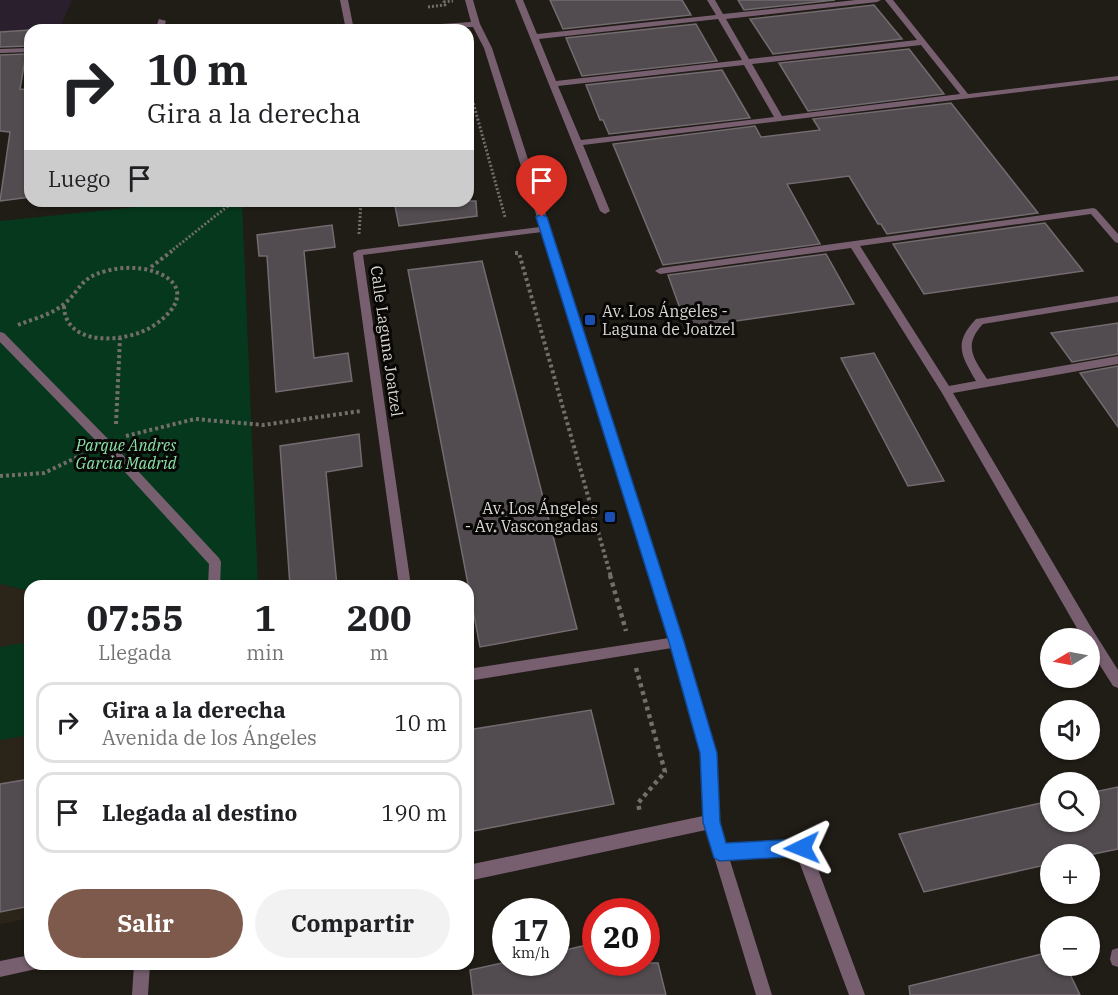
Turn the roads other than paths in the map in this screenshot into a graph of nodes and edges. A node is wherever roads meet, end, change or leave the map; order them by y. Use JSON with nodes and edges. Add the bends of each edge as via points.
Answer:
{"nodes":[{"id":1,"x":344,"y":0,"type":"edge"},
{"id":2,"x":469,"y":0,"type":"edge"},
{"id":3,"x":519,"y":0,"type":"edge"},
{"id":4,"x":711,"y":0,"type":"edge"},
{"id":5,"x":877,"y":0,"type":"edge"},
{"id":6,"x":889,"y":0,"type":"edge"},
{"id":7,"x":721,"y":17,"type":"junction"},
{"id":8,"x":162,"y":21,"type":"dead end"},
{"id":9,"x":161,"y":24,"type":"edge"},
{"id":10,"x":349,"y":24,"type":"edge"},
{"id":11,"x":476,"y":24,"type":"joint"},
{"id":12,"x":534,"y":37,"type":"junction"},
{"id":13,"x":922,"y":42,"type":"junction"},
{"id":14,"x":24,"y":50,"type":"edge"},
{"id":15,"x":0,"y":51,"type":"edge"},
{"id":16,"x":747,"y":62,"type":"junction"},
{"id":17,"x":1118,"y":78,"type":"edge"},
{"id":18,"x":554,"y":84,"type":"junction"},
{"id":19,"x":966,"y":96,"type":"junction"},
{"id":20,"x":780,"y":119,"type":"junction"},
{"id":21,"x":579,"y":142,"type":"junction"},
{"id":22,"x":605,"y":211,"type":"dead end"},
{"id":23,"x":545,"y":229,"type":"junction"},
{"id":24,"x":1118,"y":240,"type":"edge"},
{"id":25,"x":853,"y":243,"type":"junction"},
{"id":26,"x":660,"y":271,"type":"dead end"},
{"id":27,"x":1118,"y":298,"type":"edge"},
{"id":28,"x":5,"y":332,"type":"edge"},
{"id":29,"x":1118,"y":360,"type":"edge"},
{"id":30,"x":984,"y":384,"type":"junction"},
{"id":31,"x":946,"y":390,"type":"junction"},
{"id":32,"x":214,"y":580,"type":"edge"},
{"id":33,"x":404,"y":580,"type":"edge"},
{"id":34,"x":677,"y":642,"type":"junction"},
{"id":35,"x":474,"y":674,"type":"edge"},
{"id":36,"x":1118,"y":682,"type":"edge"},
{"id":37,"x":711,"y":822,"type":"junction"},
{"id":38,"x":720,"y":852,"type":"junction"},
{"id":39,"x":474,"y":872,"type":"edge"},
{"id":40,"x":24,"y":964,"type":"edge"},
{"id":41,"x":0,"y":969,"type":"edge"},
{"id":42,"x":142,"y":970,"type":"edge"},
{"id":43,"x":140,"y":995,"type":"edge"},
{"id":44,"x":764,"y":995,"type":"edge"},
{"id":45,"x":856,"y":995,"type":"edge"}],
"edges":[{"from":1,"to":10,"type":"street"},
{"from":2,"to":11,"type":"street"},
{"from":3,"to":12,"type":"street"},
{"from":4,"to":7,"type":"street"},
{"from":5,"to":7,"type":"street"},
{"from":6,"to":13,"type":"street"},
{"from":7,"to":12,"type":"street"},
{"from":7,"to":16,"type":"street"},
{"from":8,"to":9,"type":"street"},
{"from":11,"to":23,"type":"street","via":[[488,48]]},
{"from":12,"to":18,"type":"street"},
{"from":13,"to":16,"type":"street"},
{"from":13,"to":19,"type":"street"},
{"from":14,"to":15,"type":"street"},
{"from":16,"to":18,"type":"street"},
{"from":16,"to":20,"type":"street"},
{"from":17,"to":19,"type":"street"},
{"from":18,"to":21,"type":"street"},
{"from":19,"to":20,"type":"street"},
{"from":20,"to":21,"type":"street"},
{"from":21,"to":22,"type":"street"},
{"from":23,"to":33,"type":"street","name":"Calle Laguna Joatzel","via":[[358,253]]},
{"from":23,"to":34,"type":"street"},
{"from":24,"to":25,"type":"street","via":[[1093,211]]},
{"from":25,"to":26,"type":"street"},
{"from":25,"to":31,"type":"street"},
{"from":27,"to":30,"type":"street","via":[[980,321],[968,332],[965,351]]},
{"from":28,"to":32,"type":"street","via":[[110,441],[215,562]]},
{"from":29,"to":30,"type":"street"},
{"from":30,"to":31,"type":"street"},
{"from":31,"to":36,"type":"street"},
{"from":34,"to":35,"type":"street"},
{"from":34,"to":37,"type":"street","via":[[709,753]]},
{"from":37,"to":38,"type":"street"},
{"from":37,"to":39,"type":"street"},
{"from":38,"to":44,"type":"street"},
{"from":38,"to":45,"type":"street","via":[[802,848]]},
{"from":40,"to":41,"type":"street"},
{"from":42,"to":43,"type":"street"}]}
